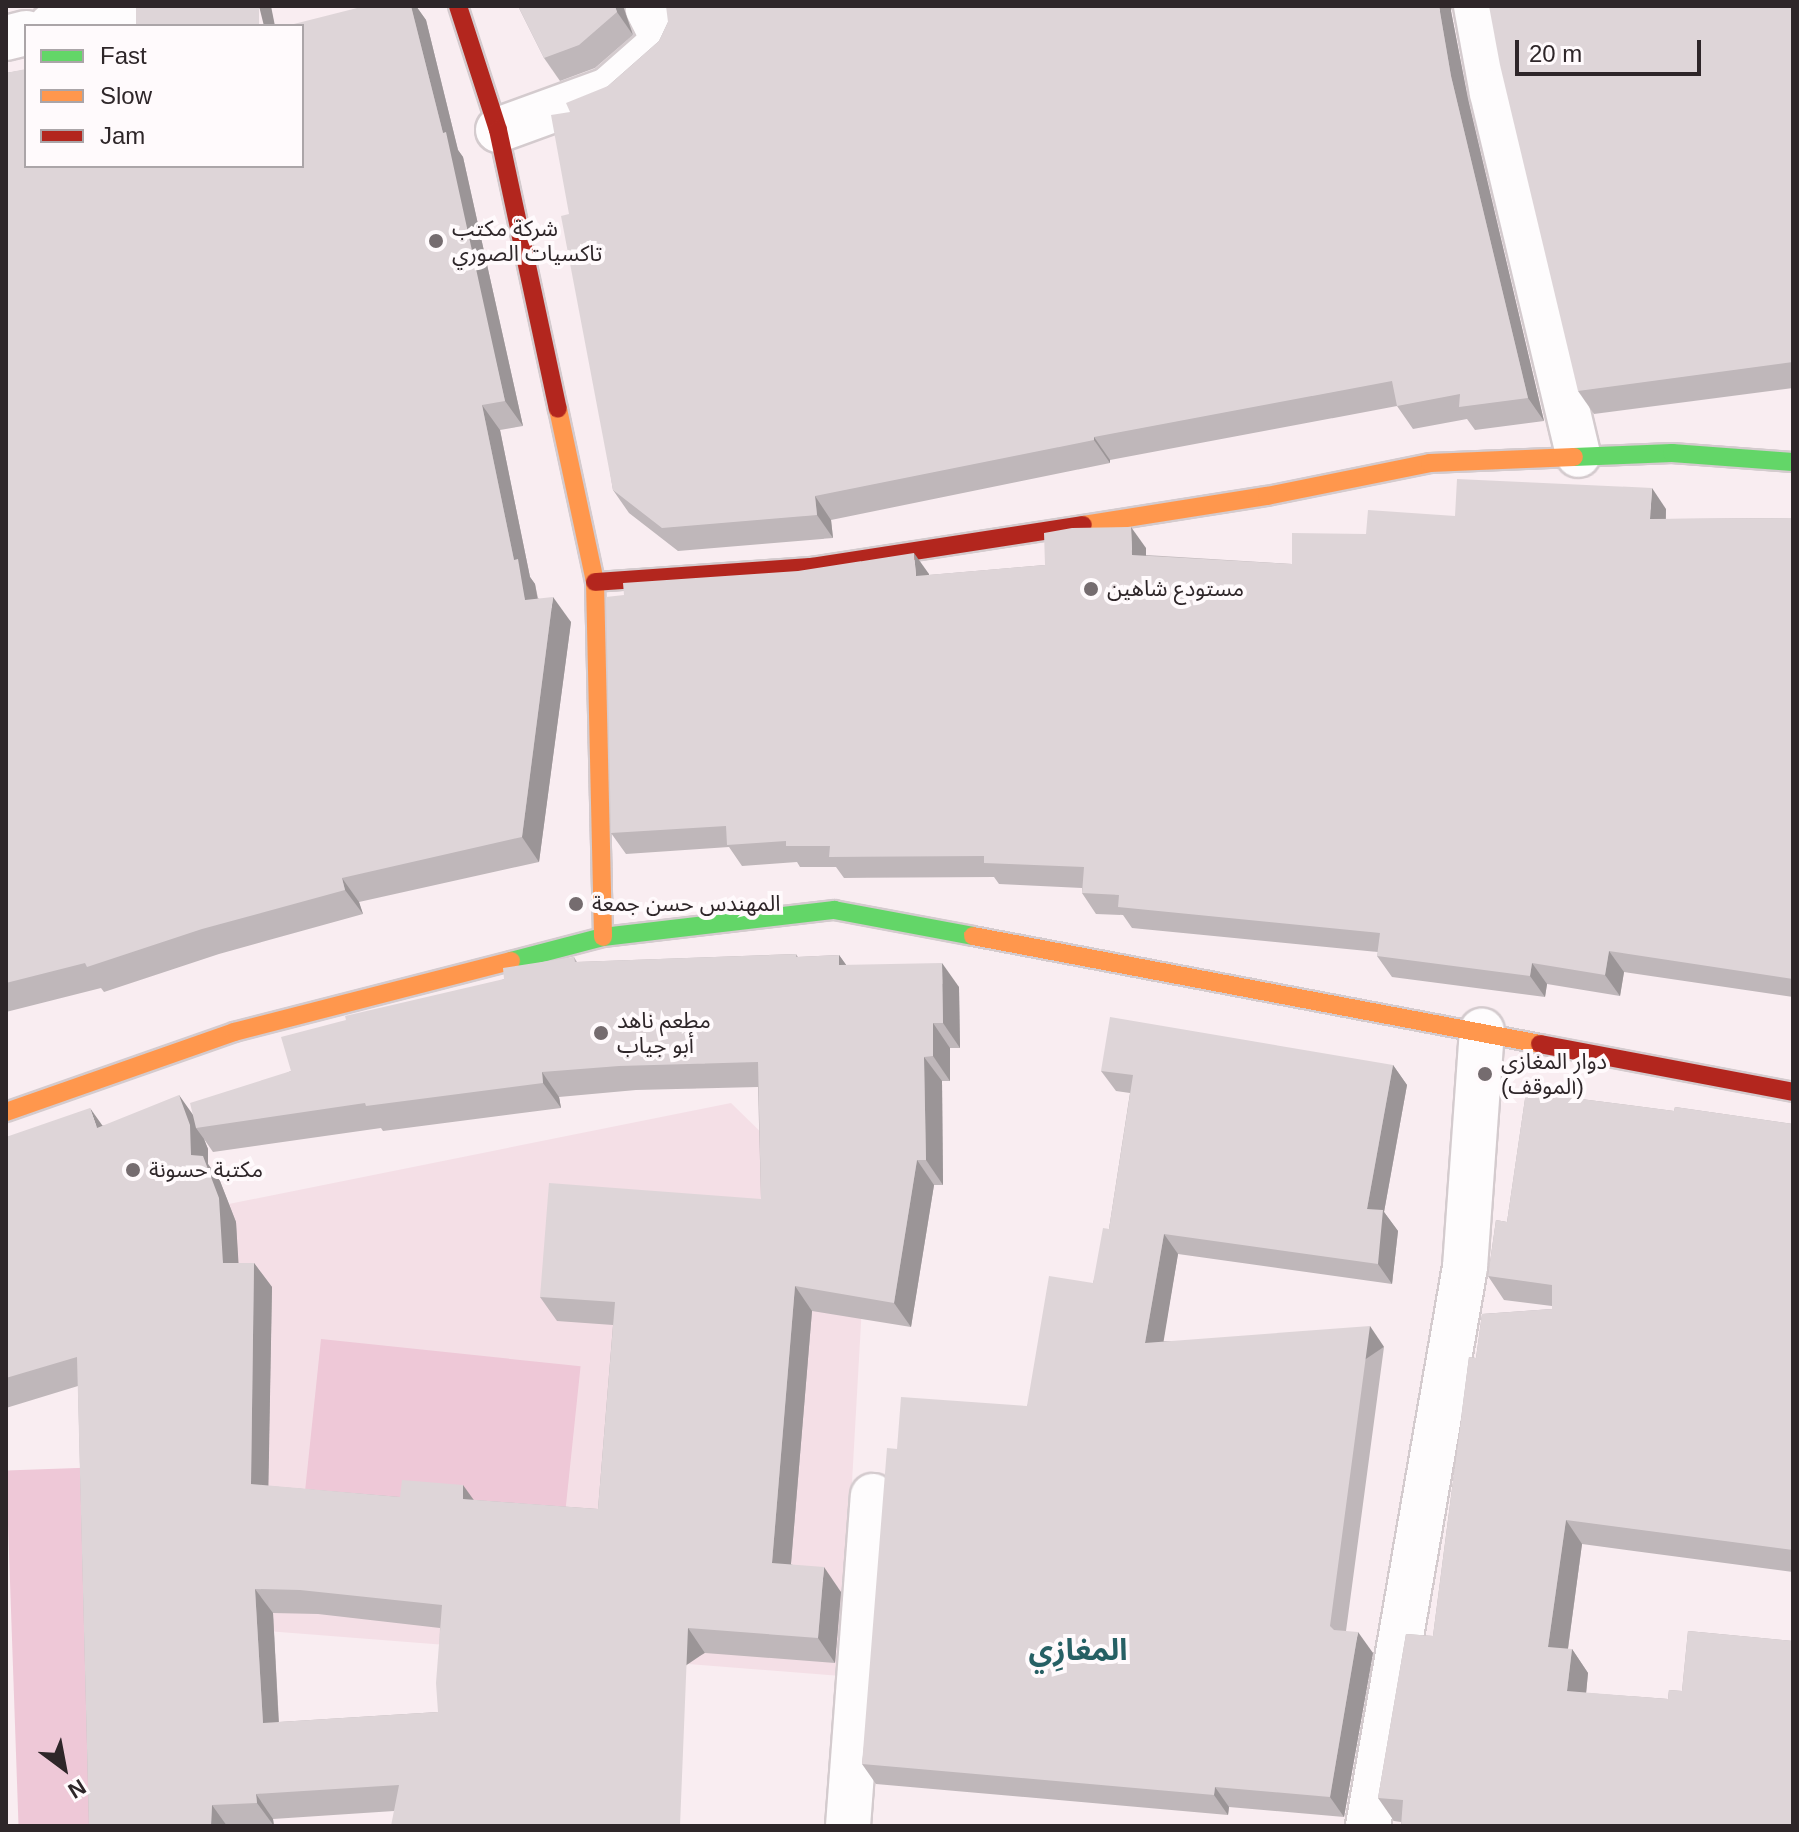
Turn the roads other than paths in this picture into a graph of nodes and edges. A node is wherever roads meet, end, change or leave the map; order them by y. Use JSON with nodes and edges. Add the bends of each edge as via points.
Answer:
{"nodes":[{"id":1,"x":127,"y":6,"type":"edge"},
{"id":2,"x":458,"y":6,"type":"edge"},
{"id":3,"x":1476,"y":6,"type":"edge"},
{"id":4,"x":648,"y":7,"type":"edge"},
{"id":5,"x":59,"y":24,"type":"edge"},
{"id":6,"x":498,"y":130,"type":"junction"},
{"id":7,"x":1578,"y":455,"type":"junction"},
{"id":8,"x":1793,"y":462,"type":"edge"},
{"id":9,"x":595,"y":582,"type":"junction"},
{"id":10,"x":603,"y":937,"type":"junction"},
{"id":11,"x":1482,"y":1031,"type":"junction"},
{"id":12,"x":1793,"y":1092,"type":"edge"},
{"id":13,"x":6,"y":1112,"type":"edge"},
{"id":14,"x":873,"y":1496,"type":"dead end"},
{"id":15,"x":848,"y":1826,"type":"edge"},
{"id":16,"x":1368,"y":1826,"type":"edge"}],
"edges":[{"from":1,"to":5,"type":"street"},
{"from":2,"to":6,"type":"street"},
{"from":3,"to":7,"type":"street"},
{"from":4,"to":6,"type":"street","via":[[659,45],[608,90]]},
{"from":6,"to":9,"type":"street"},
{"from":7,"to":8,"type":"street","via":[[1672,453]]},
{"from":7,"to":9,"type":"street","via":[[1430,463],[1267,496],[811,567]]},
{"from":9,"to":10,"type":"street"},
{"from":10,"to":11,"type":"street","via":[[834,910]]},
{"from":10,"to":13,"type":"street","via":[[234,1032]]},
{"from":11,"to":12,"type":"street"},
{"from":11,"to":16,"type":"street","via":[[1465,1267]]},
{"from":14,"to":15,"type":"street"}]}
